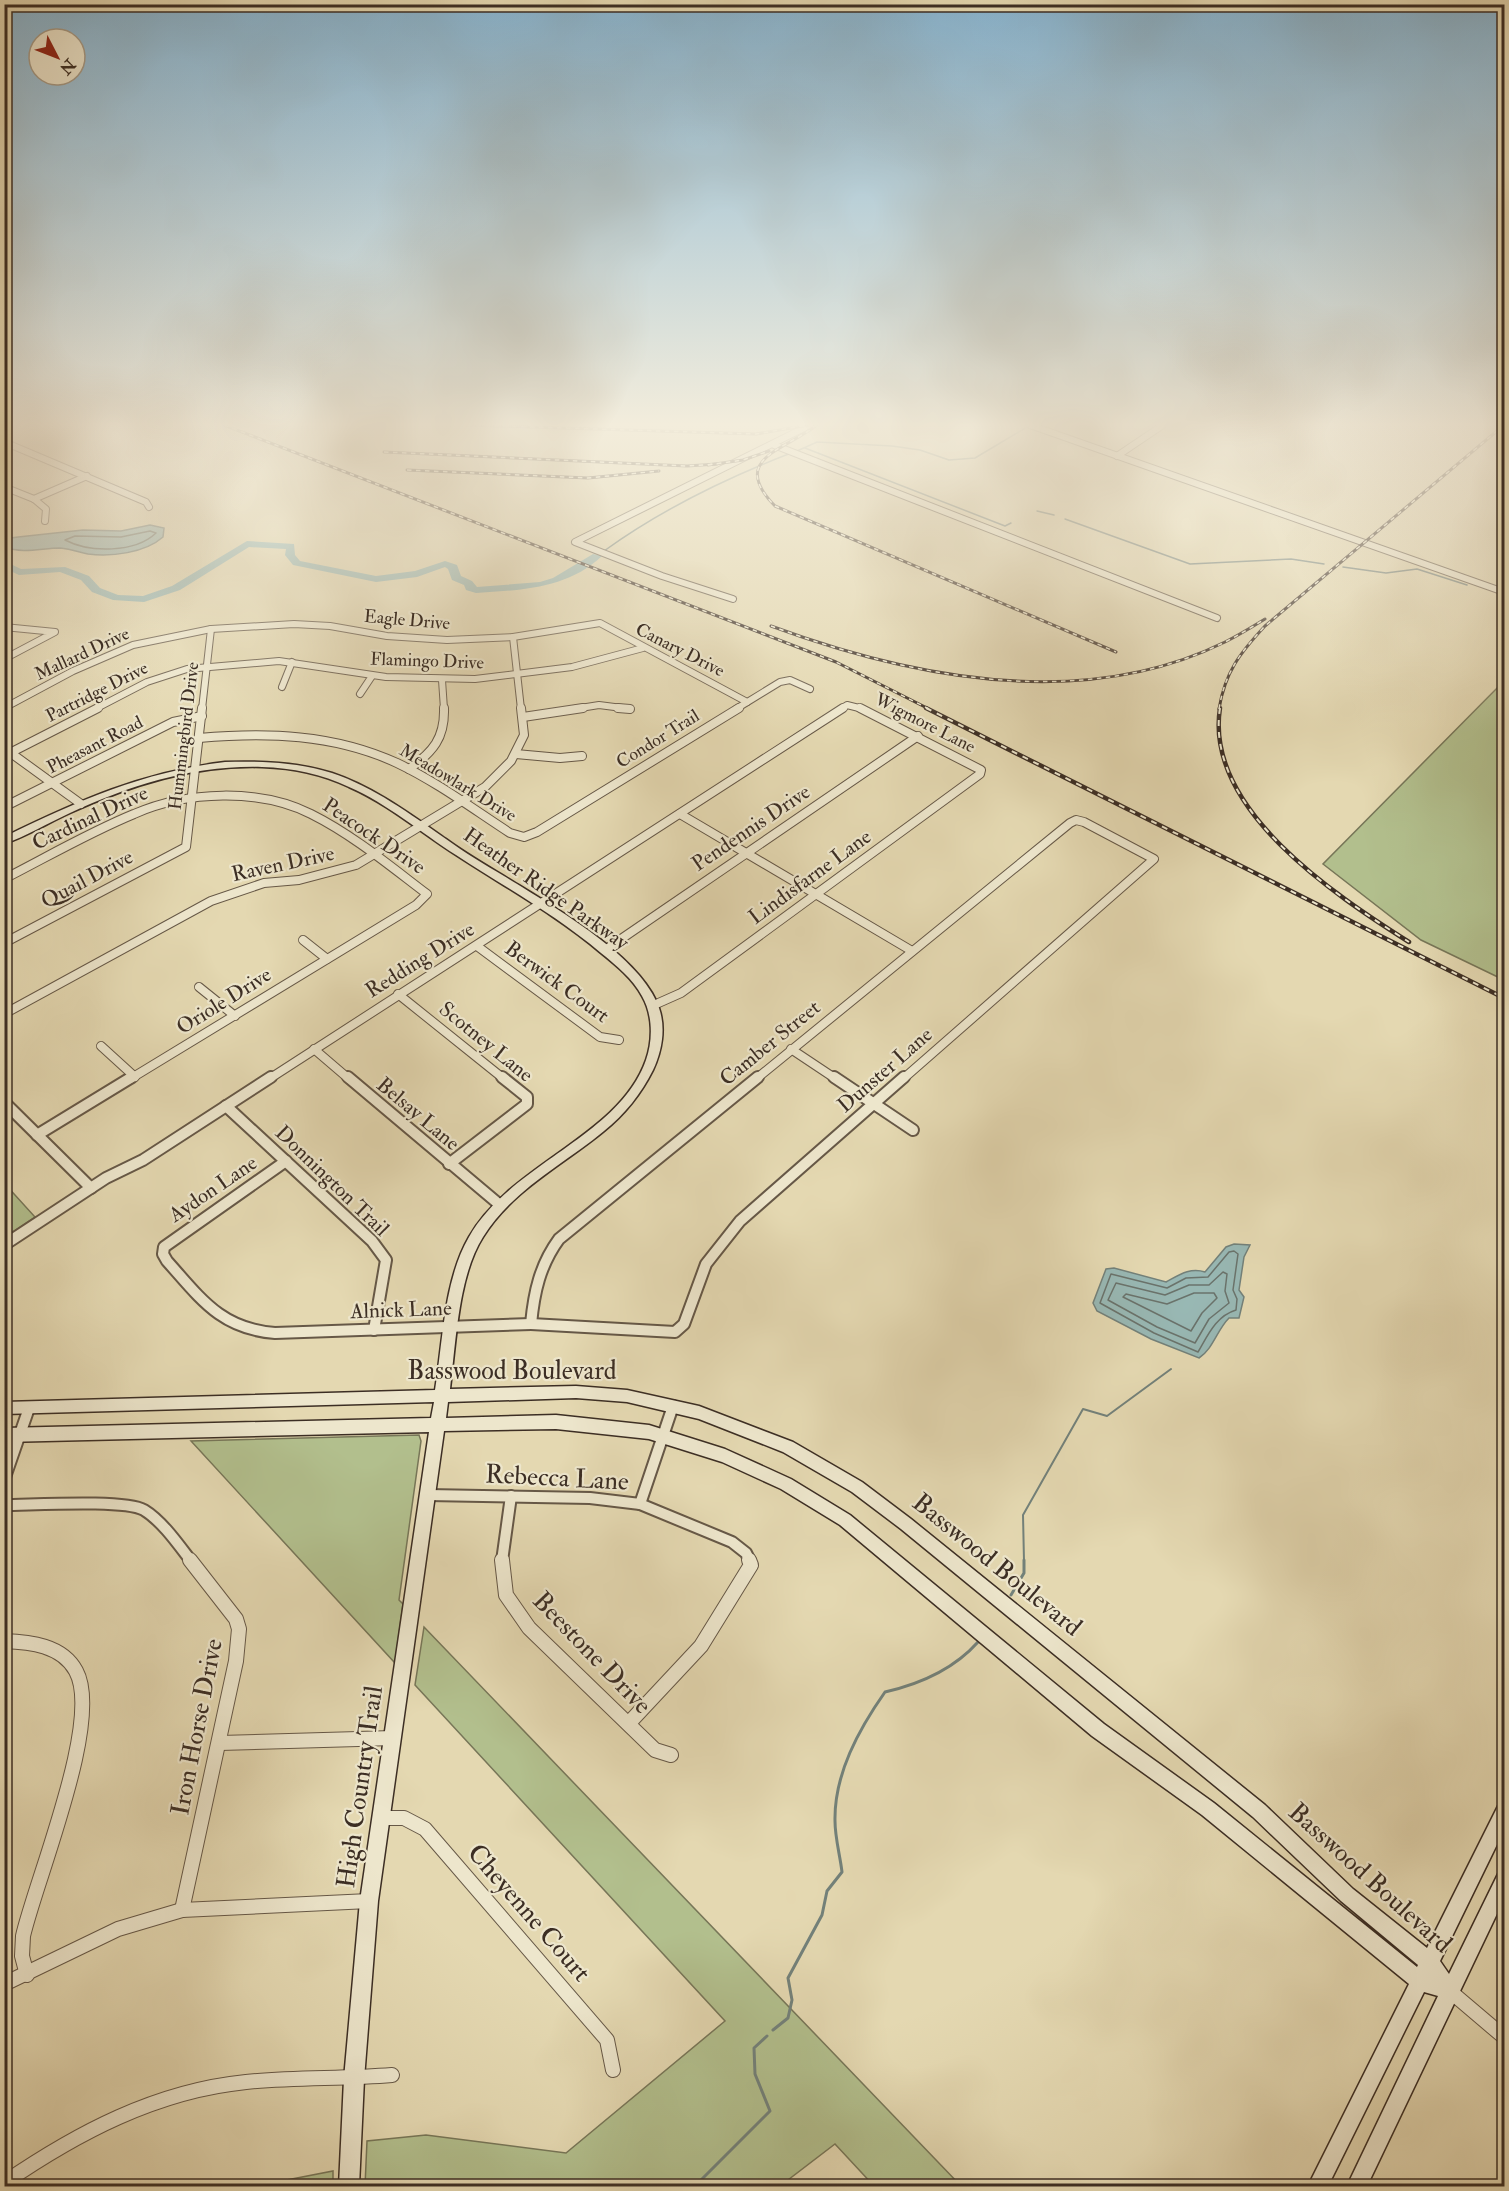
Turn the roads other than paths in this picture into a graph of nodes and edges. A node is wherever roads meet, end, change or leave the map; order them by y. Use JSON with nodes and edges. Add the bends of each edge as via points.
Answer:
{"nodes":[{"id":1,"x":607,"y":527,"type":"edge"},
{"id":2,"x":985,"y":527,"type":"edge"},
{"id":3,"x":1320,"y":527,"type":"edge"},
{"id":4,"x":1504,"y":592,"type":"edge"},
{"id":5,"x":733,"y":599,"type":"dead end"},
{"id":6,"x":1217,"y":618,"type":"dead end"},
{"id":7,"x":600,"y":623,"type":"joint"},
{"id":8,"x":4,"y":627,"type":"edge"},
{"id":9,"x":211,"y":629,"type":"junction"},
{"id":10,"x":513,"y":637,"type":"junction"},
{"id":11,"x":644,"y":648,"type":"junction"},
{"id":12,"x":4,"y":659,"type":"edge"},
{"id":13,"x":292,"y":662,"type":"junction"},
{"id":14,"x":207,"y":666,"type":"junction"},
{"id":15,"x":519,"y":675,"type":"junction"},
{"id":16,"x":372,"y":676,"type":"junction"},
{"id":17,"x":442,"y":680,"type":"junction"},
{"id":18,"x":282,"y":687,"type":"dead end"},
{"id":19,"x":810,"y":688,"type":"dead end"},
{"id":20,"x":360,"y":694,"type":"dead end"},
{"id":21,"x":747,"y":702,"type":"junction"},
{"id":22,"x":854,"y":705,"type":"joint"},
{"id":23,"x":4,"y":708,"type":"edge"},
{"id":24,"x":630,"y":709,"type":"dead end"},
{"id":25,"x":201,"y":716,"type":"junction"},
{"id":26,"x":523,"y":717,"type":"junction"},
{"id":27,"x":918,"y":736,"type":"junction"},
{"id":28,"x":199,"y":738,"type":"junction"},
{"id":29,"x":7,"y":752,"type":"edge"},
{"id":30,"x":516,"y":754,"type":"junction"},
{"id":31,"x":582,"y":756,"type":"dead end"},
{"id":32,"x":196,"y":768,"type":"junction"},
{"id":33,"x":409,"y":769,"type":"junction"},
{"id":34,"x":981,"y":770,"type":"joint"},
{"id":35,"x":55,"y":783,"type":"junction"},
{"id":36,"x":193,"y":799,"type":"junction"},
{"id":37,"x":462,"y":803,"type":"junction"},
{"id":38,"x":81,"y":804,"type":"junction"},
{"id":39,"x":4,"y":807,"type":"edge"},
{"id":40,"x":680,"y":814,"type":"junction"},
{"id":41,"x":1076,"y":820,"type":"joint"},
{"id":42,"x":422,"y":827,"type":"junction"},
{"id":43,"x":524,"y":837,"type":"joint"},
{"id":44,"x":4,"y":842,"type":"edge"},
{"id":45,"x":186,"y":846,"type":"joint"},
{"id":46,"x":747,"y":854,"type":"junction"},
{"id":47,"x":374,"y":856,"type":"junction"},
{"id":48,"x":4,"y":879,"type":"edge"},
{"id":49,"x":427,"y":894,"type":"joint"},
{"id":50,"x":816,"y":894,"type":"junction"},
{"id":51,"x":539,"y":905,"type":"junction"},
{"id":52,"x":303,"y":940,"type":"dead end"},
{"id":53,"x":4,"y":944,"type":"edge"},
{"id":54,"x":477,"y":946,"type":"junction"},
{"id":55,"x":605,"y":950,"type":"junction"},
{"id":56,"x":912,"y":951,"type":"junction"},
{"id":57,"x":327,"y":958,"type":"junction"},
{"id":58,"x":199,"y":987,"type":"dead end"},
{"id":59,"x":398,"y":994,"type":"junction"},
{"id":60,"x":654,"y":1005,"type":"junction"},
{"id":61,"x":4,"y":1014,"type":"edge"},
{"id":62,"x":234,"y":1016,"type":"junction"},
{"id":63,"x":619,"y":1040,"type":"dead end"},
{"id":64,"x":101,"y":1046,"type":"dead end"},
{"id":65,"x":314,"y":1049,"type":"junction"},
{"id":66,"x":791,"y":1049,"type":"junction"},
{"id":67,"x":135,"y":1077,"type":"junction"},
{"id":68,"x":4,"y":1101,"type":"edge"},
{"id":69,"x":874,"y":1103,"type":"junction"},
{"id":70,"x":226,"y":1106,"type":"junction"},
{"id":71,"x":913,"y":1130,"type":"dead end"},
{"id":72,"x":38,"y":1135,"type":"junction"},
{"id":73,"x":286,"y":1161,"type":"junction"},
{"id":74,"x":449,"y":1164,"type":"junction"},
{"id":75,"x":91,"y":1188,"type":"junction"},
{"id":76,"x":500,"y":1205,"type":"junction"},
{"id":77,"x":4,"y":1245,"type":"edge"},
{"id":78,"x":163,"y":1251,"type":"joint"},
{"id":79,"x":531,"y":1324,"type":"junction"},
{"id":80,"x":450,"y":1328,"type":"junction"},
{"id":81,"x":374,"y":1330,"type":"junction"},
{"id":82,"x":675,"y":1332,"type":"joint"},
{"id":83,"x":440,"y":1396,"type":"junction"},
{"id":84,"x":673,"y":1406,"type":"junction"},
{"id":85,"x":4,"y":1408,"type":"edge"},
{"id":86,"x":29,"y":1408,"type":"junction"},
{"id":87,"x":437,"y":1423,"type":"junction"},
{"id":88,"x":20,"y":1434,"type":"junction"},
{"id":89,"x":4,"y":1435,"type":"edge"},
{"id":90,"x":663,"y":1436,"type":"junction"},
{"id":91,"x":4,"y":1480,"type":"edge"},
{"id":92,"x":428,"y":1495,"type":"junction"},
{"id":93,"x":511,"y":1496,"type":"junction"},
{"id":94,"x":640,"y":1504,"type":"junction"},
{"id":95,"x":4,"y":1505,"type":"edge"},
{"id":96,"x":4,"y":1641,"type":"edge"},
{"id":97,"x":629,"y":1723,"type":"junction"},
{"id":98,"x":393,"y":1738,"type":"junction"},
{"id":99,"x":219,"y":1743,"type":"junction"},
{"id":100,"x":670,"y":1755,"type":"dead end"},
{"id":101,"x":1504,"y":1817,"type":"edge"},
{"id":102,"x":382,"y":1818,"type":"junction"},
{"id":103,"x":1504,"y":1880,"type":"edge"},
{"id":104,"x":369,"y":1901,"type":"junction"},
{"id":105,"x":182,"y":1910,"type":"junction"},
{"id":106,"x":1430,"y":1962,"type":"junction"},
{"id":107,"x":27,"y":1975,"type":"junction"},
{"id":108,"x":1420,"y":1981,"type":"junction"},
{"id":109,"x":4,"y":1984,"type":"edge"},
{"id":110,"x":1451,"y":1992,"type":"junction"},
{"id":111,"x":1504,"y":2037,"type":"edge"},
{"id":112,"x":613,"y":2070,"type":"dead end"},
{"id":113,"x":392,"y":2075,"type":"dead end"},
{"id":114,"x":354,"y":2079,"type":"junction"},
{"id":115,"x":4,"y":2183,"type":"edge"},
{"id":116,"x":349,"y":2187,"type":"edge"},
{"id":117,"x":1318,"y":2187,"type":"edge"},
{"id":118,"x":1357,"y":2187,"type":"edge"}],
"edges":[{"from":1,"to":5,"type":"street","via":[[575,543]]},
{"from":2,"to":6,"type":"street"},
{"from":3,"to":4,"type":"street"},
{"from":7,"to":10,"type":"street","name":"Eagle Drive"},
{"from":7,"to":11,"type":"street","name":"Canary Drive"},
{"from":8,"to":12,"type":"street","via":[[54,632]]},
{"from":9,"to":10,"type":"street","name":"Eagle Drive","via":[[301,624],[431,640]]},
{"from":9,"to":14,"type":"street","name":"Hummingbird Drive"},
{"from":9,"to":23,"type":"street","name":"Mallard Drive","via":[[133,645]]},
{"from":10,"to":15,"type":"street","name":"Raven Drive"},
{"from":11,"to":15,"type":"street","name":"Flamingo Drive","via":[[598,662]]},
{"from":11,"to":21,"type":"street","name":"Canary Drive"},
{"from":13,"to":14,"type":"street","name":"Flamingo Drive","via":[[267,660]]},
{"from":13,"to":16,"type":"street","name":"Flamingo Drive"},
{"from":13,"to":18,"type":"street"},
{"from":14,"to":25,"type":"street","name":"Hummingbird Drive"},
{"from":14,"to":29,"type":"street","name":"Partridge Drive","via":[[147,682]]},
{"from":15,"to":17,"type":"street","name":"Flamingo Drive"},
{"from":15,"to":26,"type":"street","name":"Raven Drive"},
{"from":16,"to":17,"type":"street","name":"Flamingo Drive"},
{"from":16,"to":20,"type":"street"},
{"from":17,"to":33,"type":"street","via":[[444,734],[427,757]]},
{"from":19,"to":21,"type":"street","name":"Condor Trail","via":[[786,680]]},
{"from":21,"to":43,"type":"street","name":"Condor Trail"},
{"from":22,"to":27,"type":"street","name":"Wigmore Lane"},
{"from":22,"to":40,"type":"street","name":"Redding Drive","via":[[847,705]]},
{"from":24,"to":26,"type":"street","via":[[599,705]]},
{"from":25,"to":28,"type":"street","name":"Hummingbird Drive"},
{"from":25,"to":35,"type":"street","name":"Pheasant Road","via":[[173,722]]},
{"from":26,"to":30,"type":"street","name":"Raven Drive","via":[[524,735]]},
{"from":27,"to":34,"type":"street","name":"Wigmore Lane"},
{"from":27,"to":46,"type":"street","name":"Pendennis Drive"},
{"from":28,"to":32,"type":"street","name":"Hummingbird Drive"},
{"from":28,"to":33,"type":"street","name":"Meadowlark Drive","via":[[249,734],[313,737],[371,752]]},
{"from":29,"to":35,"type":"street"},
{"from":30,"to":31,"type":"street"},
{"from":30,"to":37,"type":"street","name":"Raven Drive","via":[[497,776]]},
{"from":32,"to":36,"type":"street","name":"Hummingbird Drive"},
{"from":32,"to":38,"type":"main road","name":"Heather Ridge Parkway","via":[[150,778]]},
{"from":32,"to":42,"type":"main road","name":"Heather Ridge Parkway","via":[[259,764],[316,771],[353,784]]},
{"from":33,"to":37,"type":"street","name":"Meadowlark Drive"},
{"from":34,"to":50,"type":"street","name":"Lindisfarne Lane"},
{"from":35,"to":38,"type":"street"},
{"from":35,"to":39,"type":"street","name":"Pheasant Road"},
{"from":36,"to":45,"type":"street","name":"Hummingbird Drive"},
{"from":36,"to":47,"type":"street","name":"Peacock Drive","via":[[256,799],[295,807]]},
{"from":36,"to":48,"type":"street","name":"Cardinal Drive","via":[[135,813]]},
{"from":37,"to":42,"type":"street","name":"Raven Drive"},
{"from":37,"to":43,"type":"street","name":"Meadowlark Drive","via":[[510,833]]},
{"from":38,"to":44,"type":"main road","name":"Heather Ridge Parkway"},
{"from":40,"to":46,"type":"street"},
{"from":40,"to":51,"type":"street","name":"Redding Drive"},
{"from":41,"to":56,"type":"street","name":"Camber Street"},
{"from":41,"to":69,"type":"street","name":"Dunster Lane","via":[[1154,859]]},
{"from":42,"to":47,"type":"street","name":"Raven Drive"},
{"from":42,"to":51,"type":"main road","name":"Heather Ridge Parkway"},
{"from":45,"to":53,"type":"street","name":"Quail Drive"},
{"from":46,"to":50,"type":"street"},
{"from":46,"to":55,"type":"street","name":"Pendennis Drive"},
{"from":47,"to":49,"type":"street","name":"Peacock Drive"},
{"from":47,"to":61,"type":"street","name":"Raven Drive","via":[[342,870],[264,883],[211,901]]},
{"from":49,"to":57,"type":"street","name":"Oriole Drive","via":[[416,905]]},
{"from":50,"to":56,"type":"street"},
{"from":50,"to":60,"type":"street","name":"Lindisfarne Lane","via":[[681,993]]},
{"from":51,"to":54,"type":"street","name":"Redding Drive"},
{"from":51,"to":55,"type":"main road","name":"Heather Ridge Parkway"},
{"from":52,"to":57,"type":"street"},
{"from":54,"to":59,"type":"street","name":"Redding Drive"},
{"from":54,"to":63,"type":"street","name":"Berwick Court","via":[[600,1037]]},
{"from":55,"to":60,"type":"main road","name":"Heather Ridge Parkway","via":[[637,979]]},
{"from":56,"to":66,"type":"street","name":"Camber Street"},
{"from":57,"to":62,"type":"street","name":"Oriole Drive"},
{"from":58,"to":62,"type":"street"},
{"from":59,"to":65,"type":"street","name":"Redding Drive"},
{"from":59,"to":74,"type":"street","name":"Scotney Lane","via":[[527,1097],[527,1104],[519,1113]]},
{"from":60,"to":76,"type":"main road","name":"Heather Ridge Parkway","via":[[657,1032],[653,1057],[640,1086],[615,1114]]},
{"from":62,"to":67,"type":"street","name":"Oriole Drive"},
{"from":64,"to":67,"type":"street"},
{"from":65,"to":70,"type":"street","name":"Redding Drive"},
{"from":65,"to":74,"type":"street","name":"Belsay Lane"},
{"from":66,"to":69,"type":"street"},
{"from":66,"to":79,"type":"street","name":"Camber Street","via":[[559,1239],[537,1279]]},
{"from":67,"to":72,"type":"street","name":"Oriole Drive"},
{"from":68,"to":72,"type":"street"},
{"from":69,"to":71,"type":"street"},
{"from":69,"to":82,"type":"street","name":"Dunster Lane","via":[[731,1231],[706,1264],[684,1324]]},
{"from":70,"to":73,"type":"street","name":"Donnington Trail"},
{"from":70,"to":75,"type":"street","name":"Redding Drive","via":[[143,1160]]},
{"from":72,"to":75,"type":"street"},
{"from":73,"to":78,"type":"street","name":"Aydon Lane","via":[[171,1240]]},
{"from":73,"to":81,"type":"street","name":"Donnington Trail","via":[[372,1241],[386,1260]]},
{"from":74,"to":76,"type":"street","name":"Belsay Lane"},
{"from":75,"to":77,"type":"street","name":"Redding Drive"},
{"from":76,"to":80,"type":"main road","name":"Heather Ridge Parkway","via":[[478,1232],[463,1260]]},
{"from":78,"to":81,"type":"street","name":"Alnick Lane","via":[[167,1261],[211,1308],[243,1330]]},
{"from":79,"to":80,"type":"street","name":"Alnick Lane"},
{"from":79,"to":82,"type":"street","name":"Alnick Lane"},
{"from":80,"to":81,"type":"street","name":"Alnick Lane"},
{"from":80,"to":83,"type":"main road","name":"Heather Ridge Parkway"},
{"from":83,"to":84,"type":"main road","name":"Basswood Boulevard","via":[[576,1392],[627,1396]]},
{"from":83,"to":86,"type":"main road","name":"Basswood Boulevard"},
{"from":83,"to":87,"type":"main road","name":"High Country Trail"},
{"from":84,"to":90,"type":"street"},
{"from":84,"to":106,"type":"main road","name":"Basswood Boulevard","via":[[788,1447],[875,1500],[1251,1805],[1341,1890]]},
{"from":85,"to":86,"type":"main road","name":"Basswood Boulevard"},
{"from":86,"to":88,"type":"street"},
{"from":87,"to":88,"type":"main road","name":"Basswood Boulevard"},
{"from":87,"to":90,"type":"main road","name":"Basswood Boulevard","via":[[577,1422]]},
{"from":87,"to":92,"type":"main road","name":"High Country Trail"},
{"from":88,"to":89,"type":"main road","name":"Basswood Boulevard"},
{"from":88,"to":91,"type":"street"},
{"from":90,"to":94,"type":"street"},
{"from":90,"to":108,"type":"main road","name":"Basswood Boulevard","via":[[765,1473],[845,1520],[1098,1730],[1208,1809]]},
{"from":92,"to":93,"type":"street","name":"Rebecca Lane"},
{"from":92,"to":98,"type":"main road","name":"High Country Trail"},
{"from":93,"to":94,"type":"street","name":"Rebecca Lane"},
{"from":93,"to":97,"type":"street","name":"Beestone Drive","via":[[502,1557],[506,1595],[529,1628]]},
{"from":94,"to":97,"type":"street","name":"Rebecca Lane","via":[[732,1542],[746,1554],[751,1565],[701,1646]]},
{"from":95,"to":99,"type":"street","name":"Iron Horse Drive","via":[[129,1505],[151,1515],[171,1537],[229,1607],[239,1629]]},
{"from":96,"to":107,"type":"street","via":[[36,1642],[58,1651],[76,1672],[84,1695],[74,1756],[25,1928],[21,1964]]},
{"from":97,"to":100,"type":"street","name":"Beestone Drive","via":[[655,1750]]},
{"from":98,"to":99,"type":"street"},
{"from":98,"to":102,"type":"main road","name":"High Country Trail"},
{"from":99,"to":105,"type":"street","name":"Iron Horse Drive"},
{"from":101,"to":106,"type":"main road"},
{"from":102,"to":104,"type":"main road","name":"High Country Trail"},
{"from":102,"to":112,"type":"street","name":"Cheyenne Court","via":[[404,1818],[425,1829],[607,2040]]},
{"from":103,"to":110,"type":"main road"},
{"from":104,"to":105,"type":"street"},
{"from":104,"to":114,"type":"main road","name":"High Country Trail"},
{"from":105,"to":107,"type":"street","via":[[118,1929]]},
{"from":106,"to":108,"type":"main road"},
{"from":106,"to":110,"type":"main road","name":"Basswood Boulevard"},
{"from":107,"to":109,"type":"street"},
{"from":108,"to":110,"type":"main road","name":"Basswood Boulevard"},
{"from":108,"to":117,"type":"main road"},
{"from":110,"to":111,"type":"street"},
{"from":110,"to":118,"type":"main road"},
{"from":113,"to":114,"type":"street"},
{"from":114,"to":115,"type":"street","via":[[246,2082],[198,2091],[98,2126]]},
{"from":114,"to":116,"type":"main road","name":"High Country Trail"}]}
